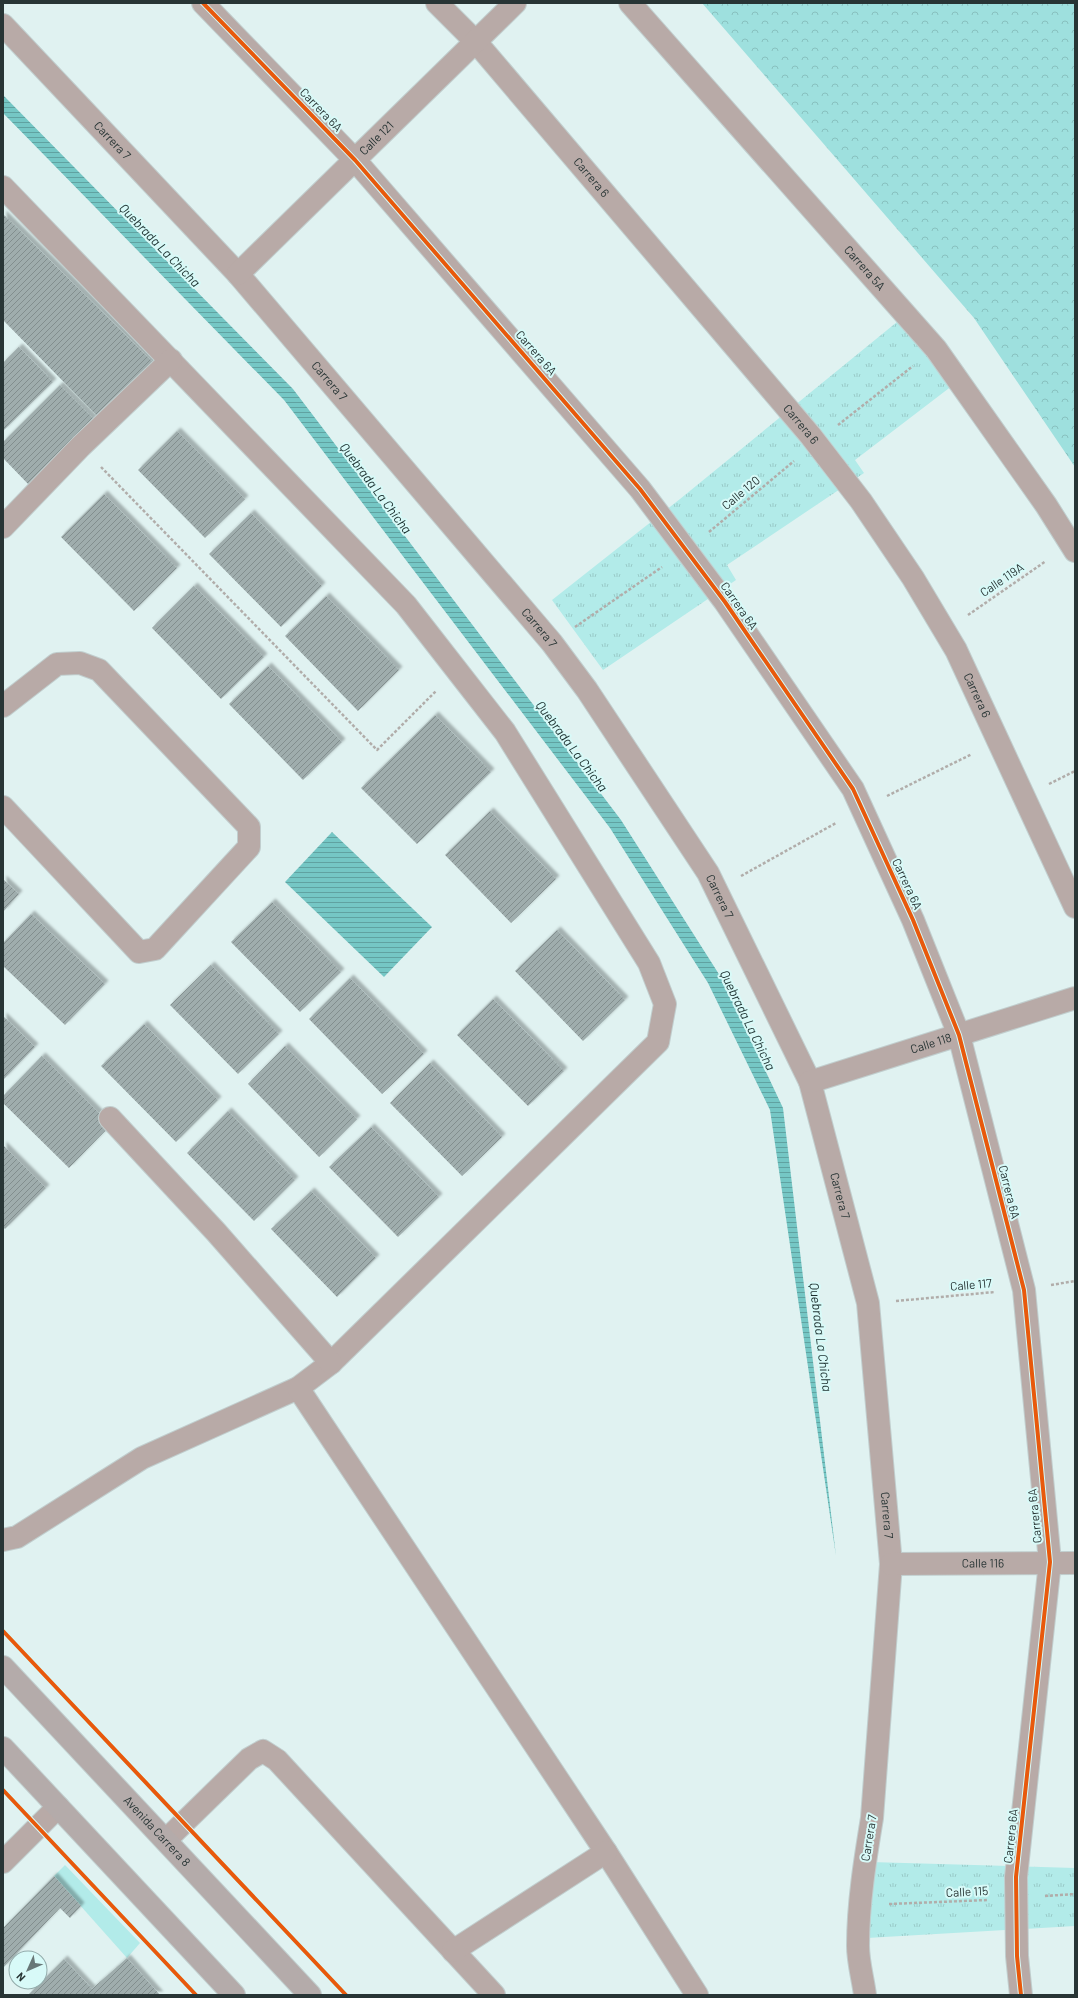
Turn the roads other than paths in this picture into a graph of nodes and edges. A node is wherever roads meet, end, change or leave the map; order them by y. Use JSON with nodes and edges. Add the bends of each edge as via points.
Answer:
{"nodes":[{"id":1,"x":203,"y":3,"type":"edge"},
{"id":2,"x":437,"y":3,"type":"edge"},
{"id":3,"x":515,"y":3,"type":"edge"},
{"id":4,"x":630,"y":3,"type":"edge"},
{"id":5,"x":3,"y":25,"type":"edge"},
{"id":6,"x":476,"y":42,"type":"junction"},
{"id":7,"x":355,"y":160,"type":"junction"},
{"id":8,"x":3,"y":187,"type":"edge"},
{"id":9,"x":238,"y":274,"type":"junction"},
{"id":10,"x":171,"y":360,"type":"junction"},
{"id":11,"x":3,"y":527,"type":"edge"},
{"id":12,"x":1073,"y":548,"type":"edge"},
{"id":13,"x":3,"y":706,"type":"edge"},
{"id":14,"x":3,"y":807,"type":"edge"},
{"id":15,"x":1075,"y":907,"type":"edge"},
{"id":16,"x":1075,"y":998,"type":"edge"},
{"id":17,"x":959,"y":1035,"type":"junction"},
{"id":18,"x":810,"y":1082,"type":"junction"},
{"id":19,"x":110,"y":1118,"type":"dead end"},
{"id":20,"x":331,"y":1363,"type":"junction"},
{"id":21,"x":298,"y":1388,"type":"junction"},
{"id":22,"x":3,"y":1540,"type":"edge"},
{"id":23,"x":1050,"y":1562,"type":"junction"},
{"id":24,"x":1075,"y":1563,"type":"edge"},
{"id":25,"x":891,"y":1564,"type":"junction"},
{"id":26,"x":3,"y":1667,"type":"edge"},
{"id":27,"x":3,"y":1748,"type":"edge"},
{"id":28,"x":58,"y":1808,"type":"junction"},
{"id":29,"x":166,"y":1840,"type":"junction"},
{"id":30,"x":606,"y":1852,"type":"junction"},
{"id":31,"x":3,"y":1862,"type":"edge"},
{"id":32,"x":454,"y":1951,"type":"junction"},
{"id":33,"x":234,"y":1995,"type":"edge"},
{"id":34,"x":310,"y":1995,"type":"edge"},
{"id":35,"x":494,"y":1995,"type":"edge"},
{"id":36,"x":697,"y":1995,"type":"edge"},
{"id":37,"x":865,"y":1995,"type":"edge"},
{"id":38,"x":1021,"y":1995,"type":"edge"}],
"edges":[{"from":1,"to":7,"type":"street","name":"Carrera 6A"},
{"from":2,"to":6,"type":"street","name":"Carrera 6"},
{"from":3,"to":6,"type":"street","name":"Calle 121"},
{"from":4,"to":12,"type":"street","name":"Carrera 5A","via":[[936,349],[1046,505]]},
{"from":5,"to":9,"type":"street","name":"Carrera 7"},
{"from":6,"to":7,"type":"street","name":"Calle 121"},
{"from":6,"to":15,"type":"street","name":"Carrera 6","via":[[816,442],[865,507],[956,650]]},
{"from":7,"to":9,"type":"street","name":"Calle 121"},
{"from":7,"to":17,"type":"street","name":"Carrera 6A","via":[[640,489],[725,602],[853,789],[913,920]]},
{"from":8,"to":10,"type":"street"},
{"from":9,"to":18,"type":"street","name":"Carrera 7","via":[[552,643],[587,690],[708,873]]},
{"from":10,"to":11,"type":"street","via":[[81,446]]},
{"from":10,"to":20,"type":"street","via":[[406,605],[505,732],[649,963],[666,1004],[658,1042]]},
{"from":13,"to":14,"type":"street","via":[[57,664],[80,663],[99,670],[249,827],[249,847],[155,949],[139,952]]},
{"from":16,"to":17,"type":"street","name":"Calle 118"},
{"from":17,"to":18,"type":"street","name":"Calle 118"},
{"from":17,"to":23,"type":"street","name":"Carrera 6A","via":[[1024,1290]]},
{"from":18,"to":25,"type":"street","name":"Carrera 7","via":[[868,1303]]},
{"from":19,"to":20,"type":"street","via":[[216,1232]]},
{"from":20,"to":21,"type":"street"},
{"from":21,"to":22,"type":"street","via":[[142,1458],[17,1537]]},
{"from":21,"to":30,"type":"street"},
{"from":23,"to":24,"type":"street","name":"Calle 116"},
{"from":23,"to":25,"type":"street","name":"Calle 116"},
{"from":23,"to":38,"type":"street","name":"Carrera 6A","via":[[1019,1851],[1016,1898]]},
{"from":25,"to":37,"type":"street","name":"Carrera 7","via":[[872,1818],[865,1857],[858,1948]]},
{"from":26,"to":29,"type":"main road","name":"Avenida Carrera 8"},
{"from":27,"to":28,"type":"main road"},
{"from":28,"to":31,"type":"street"},
{"from":28,"to":33,"type":"main road"},
{"from":29,"to":32,"type":"street","via":[[249,1759],[263,1751],[277,1760]]},
{"from":29,"to":34,"type":"main road","name":"Avenida Carrera 8"},
{"from":30,"to":32,"type":"street"},
{"from":30,"to":36,"type":"street"},
{"from":32,"to":35,"type":"street"}]}
